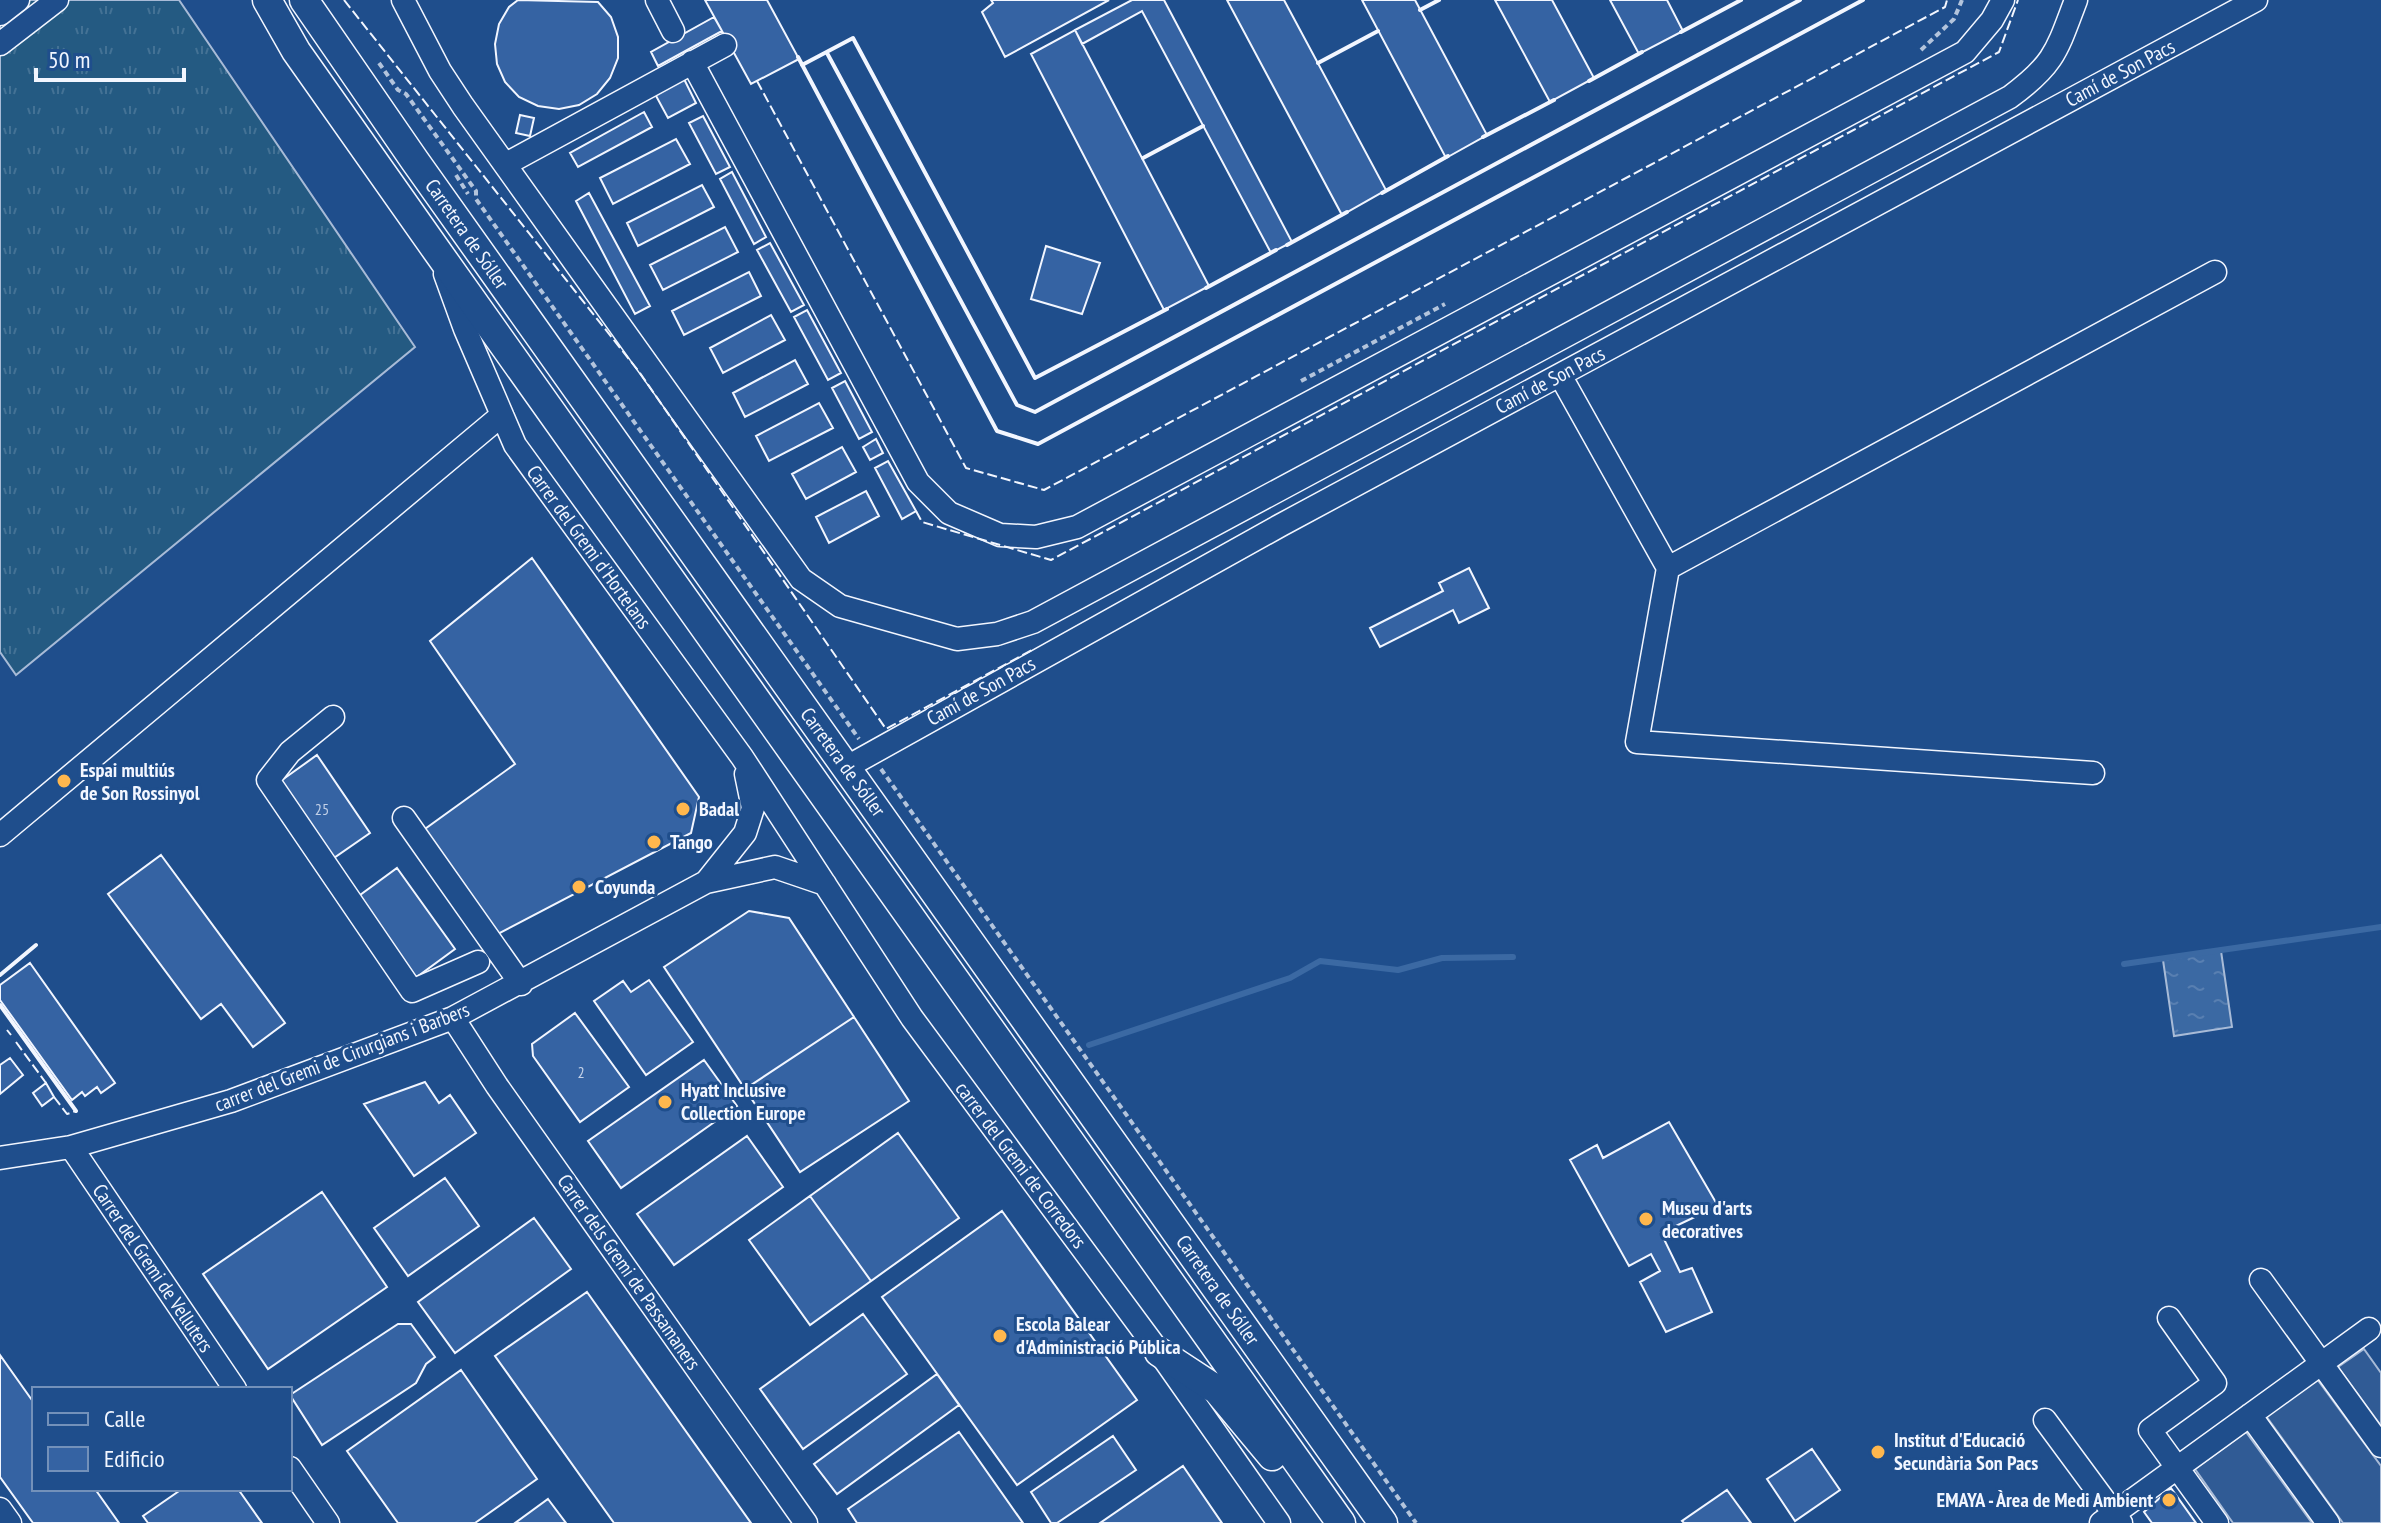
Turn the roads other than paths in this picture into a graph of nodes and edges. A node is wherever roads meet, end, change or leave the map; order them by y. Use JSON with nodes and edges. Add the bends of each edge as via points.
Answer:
{"nodes":[{"id":1,"x":18,"y":0,"type":"edge"},
{"id":2,"x":57,"y":0,"type":"edge"},
{"id":3,"x":255,"y":0,"type":"edge"},
{"id":4,"x":267,"y":0,"type":"edge"},
{"id":5,"x":304,"y":0,"type":"edge"},
{"id":6,"x":403,"y":0,"type":"edge"},
{"id":7,"x":657,"y":0,"type":"edge"},
{"id":8,"x":2003,"y":0,"type":"edge"},
{"id":9,"x":2076,"y":0,"type":"edge"},
{"id":10,"x":2256,"y":0,"type":"edge"},
{"id":11,"x":0,"y":14,"type":"edge"},
{"id":12,"x":673,"y":31,"type":"dead end"},
{"id":13,"x":0,"y":44,"type":"edge"},
{"id":14,"x":725,"y":45,"type":"dead end"},
{"id":15,"x":296,"y":51,"type":"junction"},
{"id":16,"x":692,"y":62,"type":"junction"},
{"id":17,"x":506,"y":164,"type":"junction"},
{"id":18,"x":437,"y":251,"type":"junction"},
{"id":19,"x":2215,"y":272,"type":"dead end"},
{"id":20,"x":1560,"y":375,"type":"junction"},
{"id":21,"x":502,"y":415,"type":"junction"},
{"id":22,"x":1668,"y":568,"type":"junction"},
{"id":23,"x":333,"y":717,"type":"dead end"},
{"id":24,"x":742,"y":757,"type":"junction"},
{"id":25,"x":847,"y":767,"type":"junction"},
{"id":26,"x":2093,"y":773,"type":"dead end"},
{"id":27,"x":404,"y":818,"type":"dead end"},
{"id":28,"x":783,"y":821,"type":"joint"},
{"id":29,"x":0,"y":835,"type":"edge"},
{"id":30,"x":706,"y":882,"type":"junction"},
{"id":31,"x":825,"y":884,"type":"junction"},
{"id":32,"x":478,"y":962,"type":"dead end"},
{"id":33,"x":521,"y":984,"type":"junction"},
{"id":34,"x":453,"y":1018,"type":"junction"},
{"id":35,"x":71,"y":1147,"type":"junction"},
{"id":36,"x":0,"y":1158,"type":"edge"},
{"id":37,"x":2261,"y":1280,"type":"dead end"},
{"id":38,"x":2169,"y":1318,"type":"dead end"},
{"id":39,"x":2369,"y":1329,"type":"dead end"},
{"id":40,"x":1159,"y":1352,"type":"junction"},
{"id":41,"x":2322,"y":1364,"type":"junction"},
{"id":42,"x":234,"y":1387,"type":"edge"},
{"id":43,"x":2250,"y":1415,"type":"junction"},
{"id":44,"x":2045,"y":1420,"type":"dead end"},
{"id":45,"x":2381,"y":1446,"type":"edge"},
{"id":46,"x":2177,"y":1468,"type":"junction"},
{"id":47,"x":292,"y":1471,"type":"edge"},
{"id":48,"x":0,"y":1509,"type":"edge"},
{"id":49,"x":1272,"y":1514,"type":"edge"},
{"id":50,"x":2112,"y":1520,"type":"edge"},
{"id":51,"x":10,"y":1523,"type":"edge"},
{"id":52,"x":328,"y":1523,"type":"edge"},
{"id":53,"x":806,"y":1523,"type":"edge"},
{"id":54,"x":1327,"y":1523,"type":"edge"},
{"id":55,"x":1341,"y":1523,"type":"edge"},
{"id":56,"x":1383,"y":1523,"type":"edge"},
{"id":57,"x":2217,"y":1523,"type":"edge"},
{"id":58,"x":2328,"y":1523,"type":"edge"}],
"edges":[{"from":1,"to":11,"type":"street"},
{"from":2,"to":13,"type":"street"},
{"from":3,"to":15,"type":"main road"},
{"from":4,"to":15,"type":"main road","name":"Carretera de Sóller"},
{"from":5,"to":25,"type":"main road","name":"Carretera de Sóller"},
{"from":6,"to":17,"type":"street","via":[[440,71]]},
{"from":7,"to":12,"type":"street"},
{"from":8,"to":16,"type":"street","via":[[1965,52],[1077,527],[1036,537],[1000,535],[949,513],[918,482]]},
{"from":9,"to":17,"type":"street","via":[[2055,56],[2010,97],[1033,622],[957,639],[840,606],[801,579]]},
{"from":10,"to":20,"type":"street","name":"Camí de Son Pacs"},
{"from":14,"to":16,"type":"street"},
{"from":15,"to":18,"type":"main road","name":"Carretera de Sóller"},
{"from":16,"to":17,"type":"street"},
{"from":18,"to":21,"type":"street","name":"Carrer del Gremi d'Hortelans"},
{"from":18,"to":55,"type":"main road","name":"Carretera de Sóller"},
{"from":19,"to":22,"type":"street"},
{"from":20,"to":22,"type":"street"},
{"from":20,"to":25,"type":"street","name":"Camí de Son Pacs"},
{"from":21,"to":24,"type":"street","name":"Carrer del Gremi d'Hortelans","via":[[515,445]]},
{"from":21,"to":29,"type":"street"},
{"from":22,"to":26,"type":"street","via":[[1637,742]]},
{"from":23,"to":32,"type":"street","via":[[290,752],[268,780],[412,991]]},
{"from":24,"to":28,"type":"street","name":"Carrer del Gremi d'Hortelans"},
{"from":24,"to":30,"type":"street","via":[[753,808],[745,833]]},
{"from":25,"to":56,"type":"main road","name":"Carretera de Sóller"},
{"from":27,"to":33,"type":"street"},
{"from":28,"to":31,"type":"street","name":"carrer del Gremi de Corredors"},
{"from":30,"to":31,"type":"street","via":[[775,867]]},
{"from":30,"to":33,"type":"street","name":"carrer del Gremi de Cirurgians i Barbers"},
{"from":31,"to":40,"type":"street","name":"carrer del Gremi de Corredors","via":[[912,1018]]},
{"from":33,"to":34,"type":"street","name":"carrer del Gremi de Cirurgians i Barbers"},
{"from":34,"to":35,"type":"street","name":"carrer del Gremi de Cirurgians i Barbers","via":[[231,1101]]},
{"from":34,"to":53,"type":"street","name":"Carrer dels Gremi de Passamaners"},
{"from":35,"to":36,"type":"street","name":"carrer del Gremi de Cirurgians i Barbers"},
{"from":35,"to":42,"type":"street","name":"Carrer del Gremi de Velluters"},
{"from":37,"to":41,"type":"street"},
{"from":38,"to":46,"type":"street","via":[[2215,1383],[2150,1430]]},
{"from":39,"to":41,"type":"street"},
{"from":40,"to":49,"type":"street","name":"carrer del Gremi de Corredors"},
{"from":40,"to":54,"type":"main road","via":[[1217,1390]]},
{"from":41,"to":43,"type":"street"},
{"from":41,"to":45,"type":"street"},
{"from":43,"to":46,"type":"street"},
{"from":43,"to":58,"type":"street"},
{"from":44,"to":50,"type":"street"},
{"from":46,"to":50,"type":"street"},
{"from":46,"to":57,"type":"street"},
{"from":47,"to":52,"type":"street"},
{"from":48,"to":51,"type":"street"}]}
